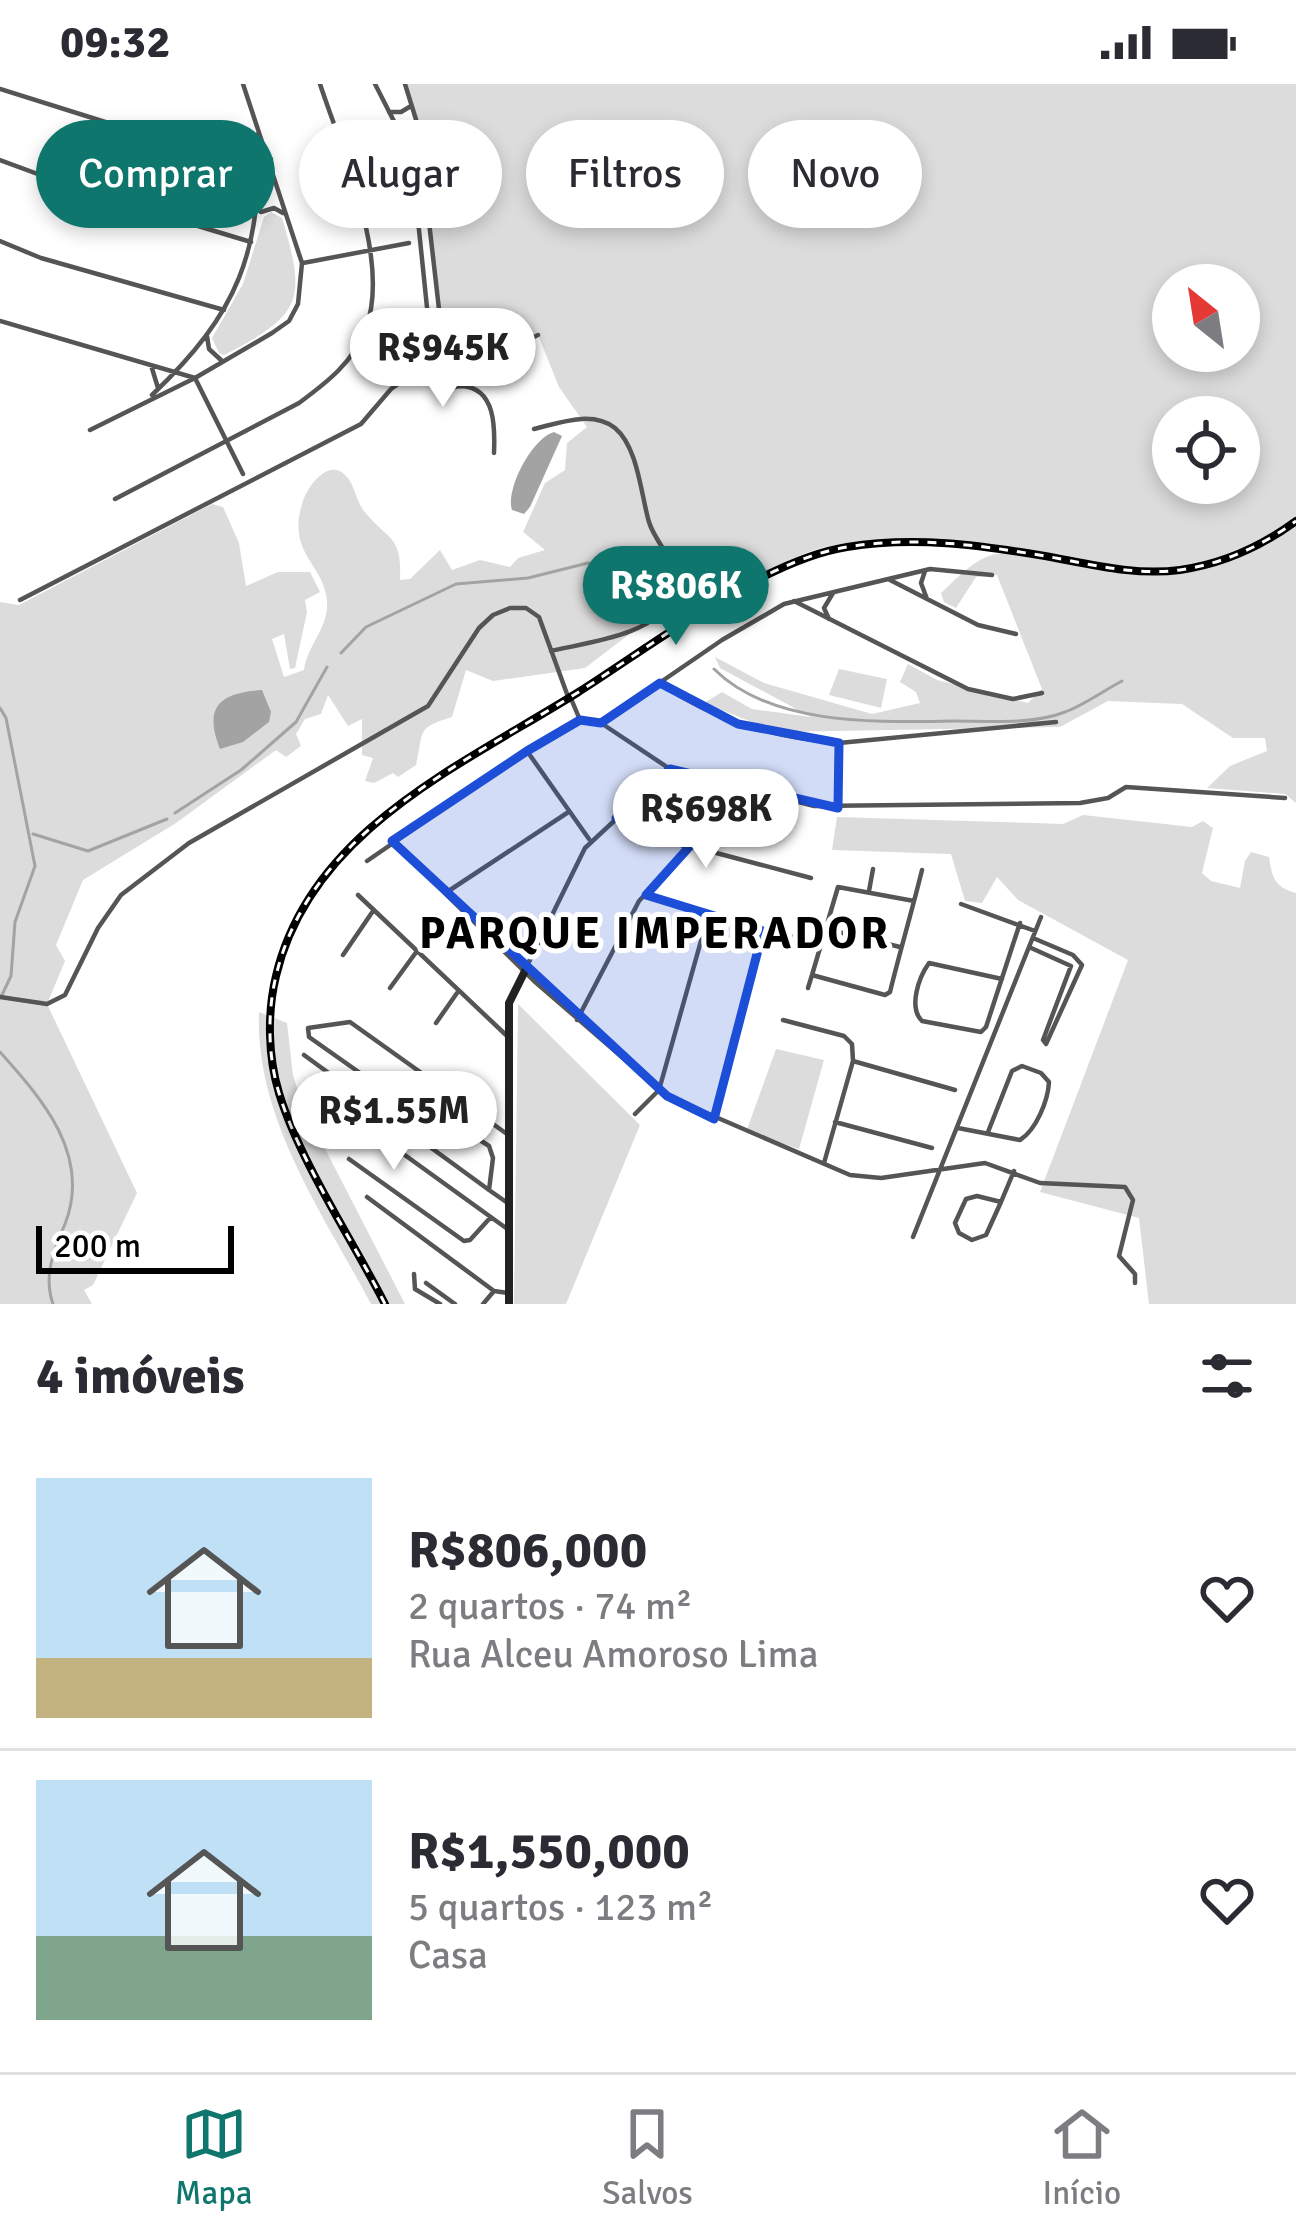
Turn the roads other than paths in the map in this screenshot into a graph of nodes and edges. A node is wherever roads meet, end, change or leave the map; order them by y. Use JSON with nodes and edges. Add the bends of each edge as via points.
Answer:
{"nodes":[{"id":1,"x":243,"y":84,"type":"edge"},
{"id":2,"x":320,"y":84,"type":"edge"},
{"id":3,"x":375,"y":84,"type":"edge"},
{"id":4,"x":405,"y":84,"type":"edge"},
{"id":5,"x":0,"y":89,"type":"edge"},
{"id":6,"x":412,"y":105,"type":"junction"},
{"id":7,"x":389,"y":112,"type":"junction"},
{"id":8,"x":99,"y":120,"type":"edge"},
{"id":9,"x":256,"y":120,"type":"edge"},
{"id":10,"x":0,"y":160,"type":"edge"},
{"id":11,"x":275,"y":177,"type":"edge"},
{"id":12,"x":275,"y":210,"type":"edge"},
{"id":13,"x":283,"y":213,"type":"junction"},
{"id":14,"x":254,"y":228,"type":"edge"},
{"id":15,"x":0,"y":241,"type":"edge"},
{"id":16,"x":251,"y":242,"type":"junction"},
{"id":17,"x":410,"y":243,"type":"dead end"},
{"id":18,"x":371,"y":252,"type":"junction"},
{"id":19,"x":302,"y":263,"type":"junction"},
{"id":20,"x":224,"y":310,"type":"junction"},
{"id":21,"x":0,"y":320,"type":"edge"},
{"id":22,"x":538,"y":335,"type":"dead end"},
{"id":23,"x":207,"y":336,"type":"junction"},
{"id":24,"x":438,"y":358,"type":"junction"},
{"id":25,"x":225,"y":360,"type":"junction"},
{"id":26,"x":151,"y":365,"type":"junction"},
{"id":27,"x":447,"y":367,"type":"junction"},
{"id":28,"x":175,"y":373,"type":"junction"},
{"id":29,"x":410,"y":375,"type":"junction"},
{"id":30,"x":195,"y":378,"type":"junction"},
{"id":31,"x":158,"y":388,"type":"junction"},
{"id":32,"x":148,"y":399,"type":"junction"},
{"id":33,"x":534,"y":429,"type":"dead end"},
{"id":34,"x":90,"y":430,"type":"dead end"},
{"id":35,"x":226,"y":440,"type":"junction"},
{"id":36,"x":494,"y":454,"type":"dead end"},
{"id":37,"x":243,"y":474,"type":"dead end"},
{"id":38,"x":115,"y":499,"type":"dead end"},
{"id":39,"x":926,"y":570,"type":"junction"},
{"id":40,"x":992,"y":575,"type":"dead end"},
{"id":41,"x":888,"y":579,"type":"junction"},
{"id":42,"x":837,"y":591,"type":"junction"},
{"id":43,"x":927,"y":599,"type":"junction"},
{"id":44,"x":20,"y":600,"type":"dead end"},
{"id":45,"x":794,"y":601,"type":"junction"},
{"id":46,"x":830,"y":619,"type":"junction"},
{"id":47,"x":1016,"y":634,"type":"dead end"},
{"id":48,"x":550,"y":651,"type":"junction"},
{"id":49,"x":659,"y":683,"type":"junction"},
{"id":50,"x":1042,"y":693,"type":"dead end"},
{"id":51,"x":567,"y":694,"type":"dead end"},
{"id":52,"x":572,"y":701,"type":"dead end"},
{"id":53,"x":580,"y":720,"type":"junction"},
{"id":54,"x":1056,"y":722,"type":"dead end"},
{"id":55,"x":602,"y":723,"type":"junction"},
{"id":56,"x":839,"y":743,"type":"junction"},
{"id":57,"x":527,"y":751,"type":"junction"},
{"id":58,"x":670,"y":769,"type":"junction"},
{"id":59,"x":1285,"y":798,"type":"dead end"},
{"id":60,"x":838,"y":808,"type":"junction"},
{"id":61,"x":567,"y":813,"type":"junction"},
{"id":62,"x":616,"y":818,"type":"junction"},
{"id":63,"x":392,"y":841,"type":"junction"},
{"id":64,"x":590,"y":842,"type":"junction"},
{"id":65,"x":690,"y":846,"type":"junction"},
{"id":66,"x":368,"y":861,"type":"dead end"},
{"id":67,"x":873,"y":869,"type":"dead end"},
{"id":68,"x":922,"y":870,"type":"dead end"},
{"id":69,"x":811,"y":878,"type":"dead end"},
{"id":70,"x":868,"y":891,"type":"junction"},
{"id":71,"x":447,"y":892,"type":"junction"},
{"id":72,"x":358,"y":895,"type":"dead end"},
{"id":73,"x":645,"y":895,"type":"junction"},
{"id":74,"x":914,"y":901,"type":"junction"},
{"id":75,"x":961,"y":904,"type":"dead end"},
{"id":76,"x":373,"y":911,"type":"junction"},
{"id":77,"x":708,"y":916,"type":"junction"},
{"id":78,"x":1041,"y":917,"type":"dead end"},
{"id":79,"x":1020,"y":923,"type":"junction"},
{"id":80,"x":826,"y":929,"type":"junction"},
{"id":81,"x":763,"y":932,"type":"junction"},
{"id":82,"x":1034,"y":935,"type":"junction"},
{"id":83,"x":821,"y":944,"type":"junction"},
{"id":84,"x":901,"y":947,"type":"junction"},
{"id":85,"x":1029,"y":947,"type":"junction"},
{"id":86,"x":417,"y":951,"type":"junction"},
{"id":87,"x":343,"y":955,"type":"dead end"},
{"id":88,"x":525,"y":971,"type":"junction"},
{"id":89,"x":812,"y":976,"type":"junction"},
{"id":90,"x":1002,"y":979,"type":"junction"},
{"id":91,"x":390,"y":988,"type":"dead end"},
{"id":92,"x":808,"y":988,"type":"dead end"},
{"id":93,"x":459,"y":991,"type":"junction"},
{"id":94,"x":0,"y":997,"type":"edge"},
{"id":95,"x":577,"y":1020,"type":"junction"},
{"id":96,"x":783,"y":1020,"type":"dead end"},
{"id":97,"x":436,"y":1023,"type":"dead end"},
{"id":98,"x":508,"y":1036,"type":"junction"},
{"id":99,"x":304,"y":1055,"type":"dead end"},
{"id":100,"x":853,"y":1061,"type":"junction"},
{"id":101,"x":658,"y":1090,"type":"junction"},
{"id":102,"x":955,"y":1090,"type":"dead end"},
{"id":103,"x":316,"y":1091,"type":"dead end"},
{"id":104,"x":434,"y":1110,"type":"dead end"},
{"id":105,"x":635,"y":1114,"type":"dead end"},
{"id":106,"x":421,"y":1116,"type":"dead end"},
{"id":107,"x":713,"y":1118,"type":"junction"},
{"id":108,"x":835,"y":1122,"type":"junction"},
{"id":109,"x":956,"y":1127,"type":"junction"},
{"id":110,"x":988,"y":1132,"type":"junction"},
{"id":111,"x":507,"y":1134,"type":"junction"},
{"id":112,"x":932,"y":1148,"type":"dead end"},
{"id":113,"x":350,"y":1159,"type":"dead end"},
{"id":114,"x":821,"y":1162,"type":"junction"},
{"id":115,"x":940,"y":1167,"type":"junction"},
{"id":116,"x":1014,"y":1171,"type":"junction"},
{"id":117,"x":489,"y":1190,"type":"junction"},
{"id":118,"x":367,"y":1197,"type":"dead end"},
{"id":119,"x":1001,"y":1202,"type":"junction"},
{"id":120,"x":508,"y":1204,"type":"junction"},
{"id":121,"x":490,"y":1218,"type":"junction"},
{"id":122,"x":509,"y":1231,"type":"junction"},
{"id":123,"x":913,"y":1237,"type":"dead end"},
{"id":124,"x":414,"y":1274,"type":"dead end"},
{"id":125,"x":426,"y":1283,"type":"dead end"},
{"id":126,"x":1136,"y":1283,"type":"dead end"},
{"id":127,"x":494,"y":1291,"type":"junction"},
{"id":128,"x":509,"y":1299,"type":"edge"},
{"id":129,"x":440,"y":1304,"type":"edge"},
{"id":130,"x":455,"y":1304,"type":"edge"},
{"id":131,"x":483,"y":1304,"type":"edge"}],
"edges":[{"from":1,"to":9,"type":"street"},
{"from":2,"to":18,"type":"street"},
{"from":3,"to":7,"type":"street"},
{"from":4,"to":6,"type":"street"},
{"from":5,"to":8,"type":"street"},
{"from":6,"to":7,"type":"street"},
{"from":6,"to":24,"type":"street","via":[[443,344]]},
{"from":7,"to":29,"type":"street","via":[[413,172],[428,317]]},
{"from":10,"to":16,"type":"street"},
{"from":11,"to":13,"type":"street"},
{"from":12,"to":13,"type":"street"},
{"from":13,"to":19,"type":"street"},
{"from":14,"to":16,"type":"street"},
{"from":15,"to":20,"type":"street"},
{"from":16,"to":20,"type":"street"},
{"from":17,"to":18,"type":"street"},
{"from":18,"to":19,"type":"street"},
{"from":18,"to":35,"type":"street","via":[[374,296],[350,359],[298,404]]},
{"from":19,"to":25,"type":"street","via":[[289,321]]},
{"from":20,"to":23,"type":"street"},
{"from":21,"to":26,"type":"street"},
{"from":22,"to":27,"type":"street","via":[[463,372]]},
{"from":23,"to":25,"type":"street","via":[[211,353]]},
{"from":23,"to":28,"type":"street"},
{"from":24,"to":27,"type":"street"},
{"from":24,"to":29,"type":"street"},
{"from":25,"to":30,"type":"street"},
{"from":26,"to":28,"type":"street"},
{"from":26,"to":31,"type":"street"},
{"from":27,"to":36,"type":"street","via":[[442,390],[464,386],[491,408]]},
{"from":28,"to":30,"type":"street"},
{"from":28,"to":31,"type":"street"},
{"from":29,"to":44,"type":"street","via":[[361,424]]},
{"from":30,"to":32,"type":"street"},
{"from":30,"to":35,"type":"street"},
{"from":31,"to":32,"type":"street"},
{"from":32,"to":34,"type":"street"},
{"from":33,"to":48,"type":"street","via":[[573,420],[613,427],[625,440],[650,527],[678,574],[674,599],[649,623]]},
{"from":35,"to":37,"type":"street"},
{"from":35,"to":38,"type":"street"},
{"from":39,"to":40,"type":"street"},
{"from":39,"to":41,"type":"street"},
{"from":39,"to":43,"type":"street"},
{"from":41,"to":42,"type":"street"},
{"from":41,"to":43,"type":"street"},
{"from":42,"to":45,"type":"street"},
{"from":42,"to":46,"type":"street","via":[[824,608]]},
{"from":43,"to":47,"type":"street"},
{"from":45,"to":46,"type":"street"},
{"from":45,"to":49,"type":"street"},
{"from":46,"to":50,"type":"street","via":[[986,695]]},
{"from":48,"to":51,"type":"street"},
{"from":48,"to":94,"type":"street","via":[[538,617],[526,608],[493,615],[428,706],[149,871],[108,911],[65,995],[47,1004]]},
{"from":49,"to":55,"type":"street"},
{"from":49,"to":56,"type":"street","via":[[738,724]]},
{"from":52,"to":53,"type":"street"},
{"from":53,"to":55,"type":"street"},
{"from":53,"to":57,"type":"street"},
{"from":54,"to":56,"type":"street"},
{"from":55,"to":58,"type":"street"},
{"from":56,"to":60,"type":"street"},
{"from":57,"to":61,"type":"street"},
{"from":57,"to":63,"type":"street"},
{"from":58,"to":60,"type":"street"},
{"from":58,"to":62,"type":"street"},
{"from":59,"to":60,"type":"street","via":[[1126,787],[1080,803]]},
{"from":61,"to":64,"type":"street"},
{"from":61,"to":71,"type":"street"},
{"from":62,"to":64,"type":"street"},
{"from":62,"to":65,"type":"street"},
{"from":63,"to":66,"type":"street"},
{"from":63,"to":71,"type":"street"},
{"from":64,"to":88,"type":"street"},
{"from":65,"to":69,"type":"street"},
{"from":65,"to":73,"type":"street"},
{"from":67,"to":70,"type":"street"},
{"from":68,"to":74,"type":"street"},
{"from":70,"to":74,"type":"street"},
{"from":70,"to":80,"type":"street","via":[[838,887]]},
{"from":71,"to":88,"type":"street"},
{"from":72,"to":76,"type":"street"},
{"from":73,"to":77,"type":"street"},
{"from":73,"to":95,"type":"street"},
{"from":74,"to":84,"type":"street"},
{"from":75,"to":79,"type":"street"},
{"from":76,"to":86,"type":"street"},
{"from":76,"to":87,"type":"street"},
{"from":77,"to":81,"type":"street"},
{"from":77,"to":101,"type":"street"},
{"from":78,"to":82,"type":"street"},
{"from":79,"to":82,"type":"street"},
{"from":79,"to":90,"type":"street"},
{"from":80,"to":83,"type":"street"},
{"from":80,"to":84,"type":"street"},
{"from":81,"to":83,"type":"street"},
{"from":81,"to":107,"type":"street"},
{"from":82,"to":85,"type":"street"},
{"from":82,"to":85,"type":"street","via":[[1082,965],[1046,1044],[1071,966]]},
{"from":83,"to":89,"type":"street"},
{"from":84,"to":89,"type":"street","via":[[887,994]]},
{"from":85,"to":109,"type":"street"},
{"from":86,"to":91,"type":"street"},
{"from":86,"to":93,"type":"street"},
{"from":88,"to":95,"type":"street"},
{"from":88,"to":98,"type":"street","via":[[509,1003]]},
{"from":89,"to":92,"type":"street"},
{"from":90,"to":90,"type":"street","via":[[929,963],[915,1015],[981,1032]]},
{"from":93,"to":97,"type":"street"},
{"from":93,"to":98,"type":"street"},
{"from":95,"to":101,"type":"street"},
{"from":96,"to":100,"type":"street","via":[[844,1036]]},
{"from":98,"to":111,"type":"street"},
{"from":99,"to":117,"type":"street"},
{"from":100,"to":102,"type":"street"},
{"from":100,"to":108,"type":"street"},
{"from":101,"to":105,"type":"street"},
{"from":101,"to":107,"type":"street"},
{"from":103,"to":121,"type":"street"},
{"from":104,"to":117,"type":"street","via":[[489,1146]]},
{"from":106,"to":111,"type":"street","via":[[308,1028],[350,1022]]},
{"from":107,"to":114,"type":"street"},
{"from":108,"to":112,"type":"street"},
{"from":108,"to":114,"type":"street"},
{"from":109,"to":110,"type":"street"},
{"from":109,"to":115,"type":"street"},
{"from":110,"to":110,"type":"street","via":[[1012,1071],[1028,1066],[1040,1073],[1048,1092],[1030,1134],[1021,1140]]},
{"from":111,"to":120,"type":"street"},
{"from":113,"to":121,"type":"street","via":[[464,1241]]},
{"from":114,"to":115,"type":"street","via":[[881,1178]]},
{"from":115,"to":116,"type":"street","via":[[985,1163]]},
{"from":115,"to":123,"type":"street"},
{"from":116,"to":119,"type":"street"},
{"from":116,"to":126,"type":"street","via":[[1130,1190],[1119,1256]]},
{"from":117,"to":120,"type":"street"},
{"from":118,"to":127,"type":"street"},
{"from":119,"to":119,"type":"street","via":[[966,1198],[956,1216],[959,1233],[982,1238]]},
{"from":120,"to":122,"type":"street"},
{"from":121,"to":122,"type":"street"},
{"from":122,"to":128,"type":"street"},
{"from":124,"to":129,"type":"street","via":[[416,1289]]},
{"from":125,"to":130,"type":"street"},
{"from":127,"to":128,"type":"street"},
{"from":127,"to":131,"type":"street"}]}
